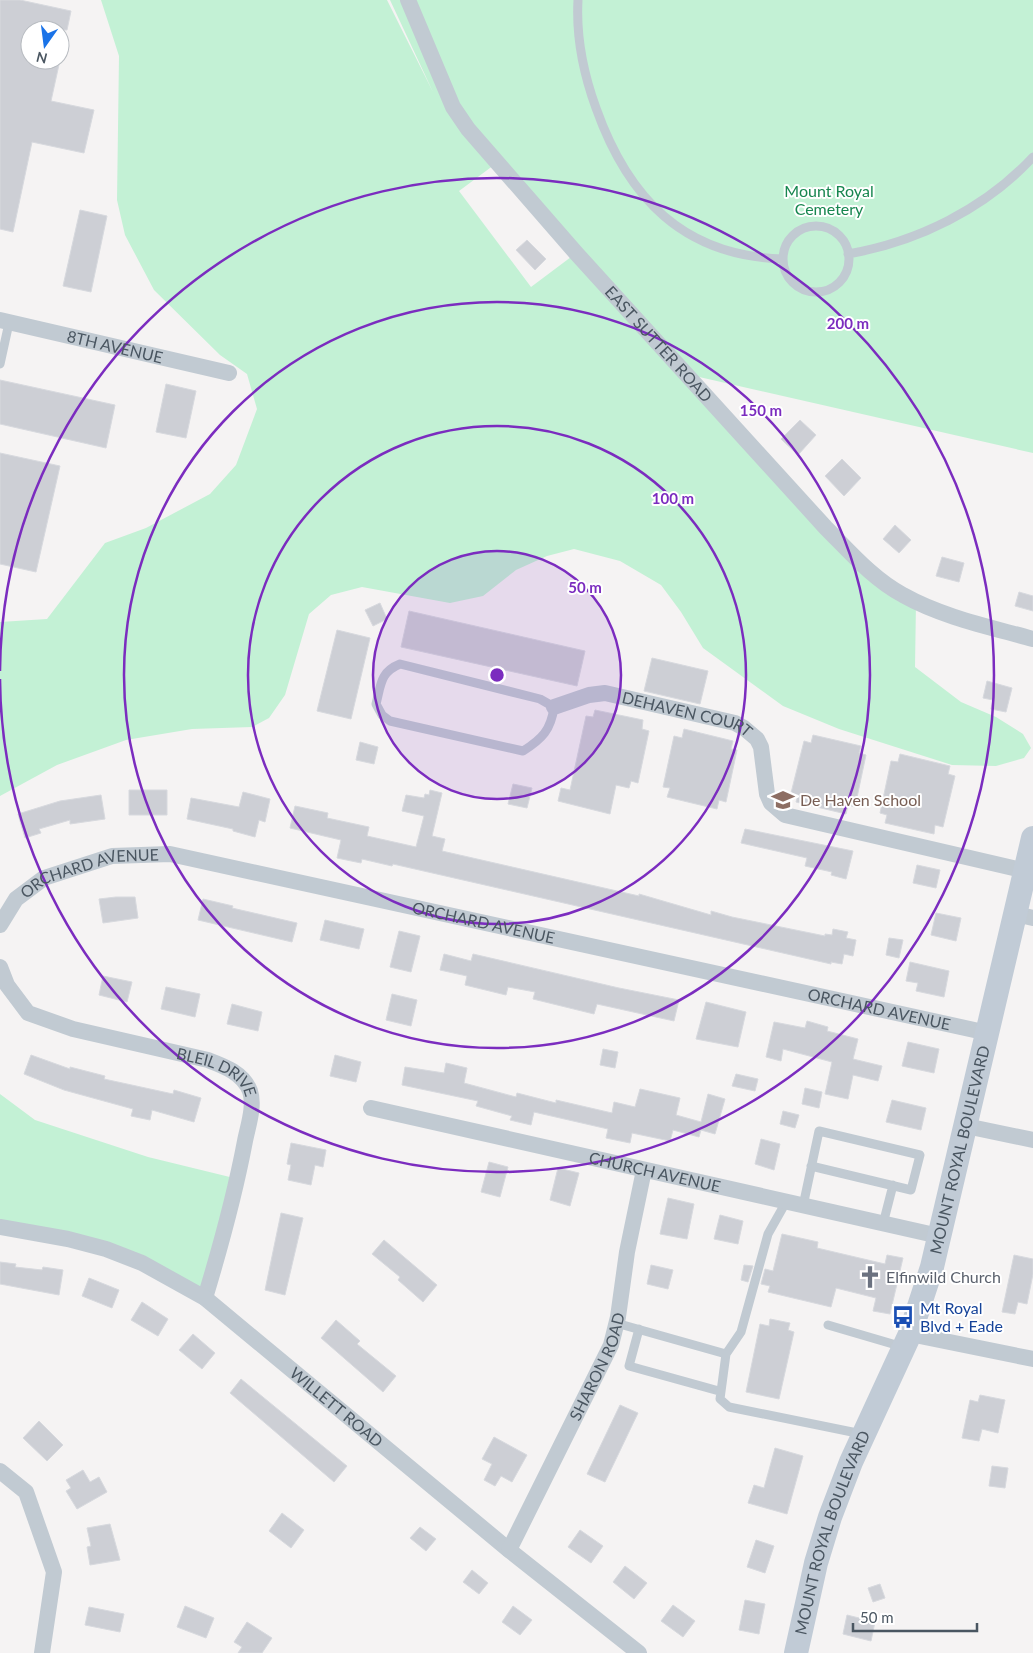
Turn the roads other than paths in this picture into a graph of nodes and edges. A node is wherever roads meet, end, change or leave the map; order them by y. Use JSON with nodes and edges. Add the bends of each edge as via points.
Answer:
{"nodes":[{"id":1,"x":408,"y":0,"type":"edge"},
{"id":2,"x":578,"y":0,"type":"edge"},
{"id":3,"x":1033,"y":158,"type":"edge"},
{"id":4,"x":848,"y":254,"type":"junction"},
{"id":5,"x":783,"y":258,"type":"junction"},
{"id":6,"x":5,"y":322,"type":"edge"},
{"id":7,"x":0,"y":364,"type":"edge"},
{"id":8,"x":229,"y":373,"type":"dead end"},
{"id":9,"x":1033,"y":639,"type":"edge"},
{"id":10,"x":554,"y":707,"type":"junction"},
{"id":11,"x":1033,"y":841,"type":"edge"},
{"id":12,"x":1026,"y":871,"type":"junction"},
{"id":13,"x":1024,"y":916,"type":"edge"},
{"id":14,"x":0,"y":925,"type":"edge"},
{"id":15,"x":0,"y":967,"type":"edge"},
{"id":16,"x":988,"y":1033,"type":"junction"},
{"id":17,"x":371,"y":1108,"type":"dead end"},
{"id":18,"x":966,"y":1126,"type":"junction"},
{"id":19,"x":1033,"y":1140,"type":"edge"},
{"id":20,"x":811,"y":1166,"type":"junction"},
{"id":21,"x":644,"y":1170,"type":"junction"},
{"id":22,"x":893,"y":1185,"type":"junction"},
{"id":23,"x":786,"y":1202,"type":"junction"},
{"id":24,"x":803,"y":1206,"type":"junction"},
{"id":25,"x":883,"y":1224,"type":"junction"},
{"id":26,"x":0,"y":1228,"type":"edge"},
{"id":27,"x":939,"y":1236,"type":"junction"},
{"id":28,"x":205,"y":1298,"type":"junction"},
{"id":29,"x":616,"y":1323,"type":"junction"},
{"id":30,"x":828,"y":1324,"type":"dead end"},
{"id":31,"x":639,"y":1329,"type":"junction"},
{"id":32,"x":906,"y":1341,"type":"junction"},
{"id":33,"x":726,"y":1354,"type":"junction"},
{"id":34,"x":1033,"y":1359,"type":"edge"},
{"id":35,"x":719,"y":1391,"type":"junction"},
{"id":36,"x":864,"y":1434,"type":"junction"},
{"id":37,"x":0,"y":1471,"type":"edge"},
{"id":38,"x":509,"y":1550,"type":"junction"},
{"id":39,"x":42,"y":1653,"type":"edge"},
{"id":40,"x":639,"y":1653,"type":"edge"},
{"id":41,"x":796,"y":1653,"type":"edge"}],
"edges":[{"from":1,"to":9,"type":"street","name":"EAST SUTTER ROAD","via":[[453,107],[496,162],[749,445],[861,564],[916,602]]},
{"from":2,"to":5,"type":"lane","via":[[578,28],[589,90],[604,132],[644,198],[666,219],[706,244],[743,255]]},
{"from":3,"to":4,"type":"lane","via":[[973,207],[910,239]]},
{"from":4,"to":5,"type":"lane","via":[[844,242],[837,235],[830,230],[812,227],[797,232],[790,239]]},
{"from":4,"to":5,"type":"lane","via":[[842,278],[830,289],[815,292],[792,283],[786,274]]},
{"from":6,"to":7,"type":"lane"},
{"from":6,"to":8,"type":"street","name":"8TH AVENUE"},
{"from":10,"to":10,"type":"lane","via":[[540,699],[400,664],[389,669],[384,677],[376,704],[390,721],[522,751],[538,742],[552,723]]},
{"from":10,"to":12,"type":"street","name":"DEHAVEN COURT","via":[[605,693],[735,723],[757,738],[764,757],[766,794],[770,804],[785,815]]},
{"from":11,"to":12,"type":"main road","name":"MOUNT ROYAL BOULEVARD"},
{"from":12,"to":13,"type":"main road","name":"MOUNT ROYAL BOULEVARD"},
{"from":13,"to":16,"type":"main road","name":"MOUNT ROYAL BOULEVARD"},
{"from":14,"to":16,"type":"street","name":"ORCHARD AVENUE","via":[[16,899],[44,878],[112,856],[170,854]]},
{"from":15,"to":28,"type":"street","name":"BLEIL DRIVE","via":[[7,985],[28,1013],[73,1029],[208,1060],[226,1067],[241,1077],[246,1085],[250,1092],[249,1121],[233,1202]]},
{"from":16,"to":18,"type":"main road","name":"MOUNT ROYAL BOULEVARD"},
{"from":17,"to":21,"type":"street","name":"CHURCH AVENUE"},
{"from":18,"to":19,"type":"street"},
{"from":18,"to":27,"type":"main road","name":"MOUNT ROYAL BOULEVARD"},
{"from":20,"to":22,"type":"lane"},
{"from":20,"to":22,"type":"lane","via":[[819,1131],[920,1155],[911,1190]]},
{"from":20,"to":24,"type":"lane"},
{"from":21,"to":23,"type":"street","name":"CHURCH AVENUE"},
{"from":21,"to":29,"type":"street","name":"SHARON ROAD"},
{"from":22,"to":25,"type":"lane"},
{"from":23,"to":24,"type":"street","name":"CHURCH AVENUE"},
{"from":23,"to":33,"type":"lane","via":[[768,1234],[741,1332]]},
{"from":24,"to":25,"type":"street","name":"CHURCH AVENUE"},
{"from":25,"to":27,"type":"street","name":"CHURCH AVENUE"},
{"from":26,"to":28,"type":"street","name":"WILLETT ROAD","via":[[106,1249],[142,1263]]},
{"from":27,"to":32,"type":"main road","name":"MOUNT ROYAL BOULEVARD","via":[[918,1312]]},
{"from":28,"to":38,"type":"street","name":"WILLETT ROAD"},
{"from":29,"to":31,"type":"lane"},
{"from":29,"to":38,"type":"street","name":"SHARON ROAD","via":[[599,1372]]},
{"from":30,"to":32,"type":"lane"},
{"from":31,"to":33,"type":"lane"},
{"from":31,"to":35,"type":"lane","via":[[629,1366]]},
{"from":32,"to":34,"type":"street"},
{"from":32,"to":36,"type":"main road","name":"MOUNT ROYAL BOULEVARD"},
{"from":33,"to":35,"type":"lane"},
{"from":35,"to":36,"type":"lane","via":[[720,1399],[729,1407]]},
{"from":36,"to":41,"type":"main road","name":"MOUNT ROYAL BOULEVARD","via":[[830,1517]]},
{"from":37,"to":39,"type":"street","via":[[26,1492],[54,1572]]},
{"from":38,"to":40,"type":"street","name":"WILLETT ROAD"}]}
